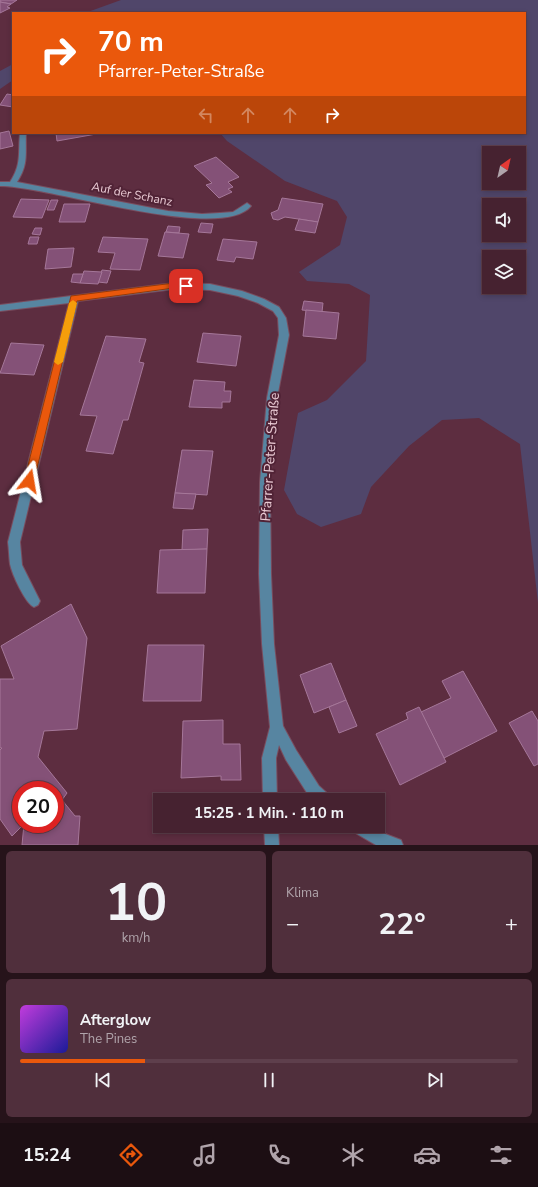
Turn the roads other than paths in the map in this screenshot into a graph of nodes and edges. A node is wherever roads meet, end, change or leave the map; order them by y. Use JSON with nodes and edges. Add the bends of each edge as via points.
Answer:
{"nodes":[{"id":1,"x":23,"y":134,"type":"edge"},
{"id":2,"x":0,"y":184,"type":"edge"},
{"id":3,"x":12,"y":184,"type":"junction"},
{"id":4,"x":247,"y":206,"type":"dead end"},
{"id":5,"x":74,"y":298,"type":"junction"},
{"id":6,"x":0,"y":308,"type":"edge"},
{"id":7,"x":34,"y":602,"type":"dead end"},
{"id":8,"x":277,"y":727,"type":"junction"},
{"id":9,"x":270,"y":793,"type":"edge"},
{"id":10,"x":316,"y":793,"type":"edge"},
{"id":11,"x":271,"y":833,"type":"edge"},
{"id":12,"x":368,"y":833,"type":"edge"},
{"id":13,"x":272,"y":845,"type":"edge"},
{"id":14,"x":396,"y":845,"type":"edge"}],
"edges":[{"from":1,"to":3,"type":"street","via":[[24,162]]},
{"from":2,"to":3,"type":"street","name":"Auf der Schanz"},
{"from":3,"to":4,"type":"street","name":"Auf der Schanz","via":[[168,214],[220,216],[235,214]]},
{"from":5,"to":6,"type":"street","name":"Pfarrer-Peter-Straße"},
{"from":5,"to":7,"type":"street","via":[[14,542],[16,565]]},
{"from":5,"to":8,"type":"street","name":"Pfarrer-Peter-Straße","via":[[174,286],[210,286],[261,300],[276,309],[282,318],[284,335],[272,398],[265,482],[267,620]]},
{"from":8,"to":9,"type":"street","via":[[269,758]]},
{"from":8,"to":10,"type":"street","name":"Pfarrer-Peter-Straße"},
{"from":11,"to":13,"type":"street"},
{"from":12,"to":14,"type":"street"}]}
